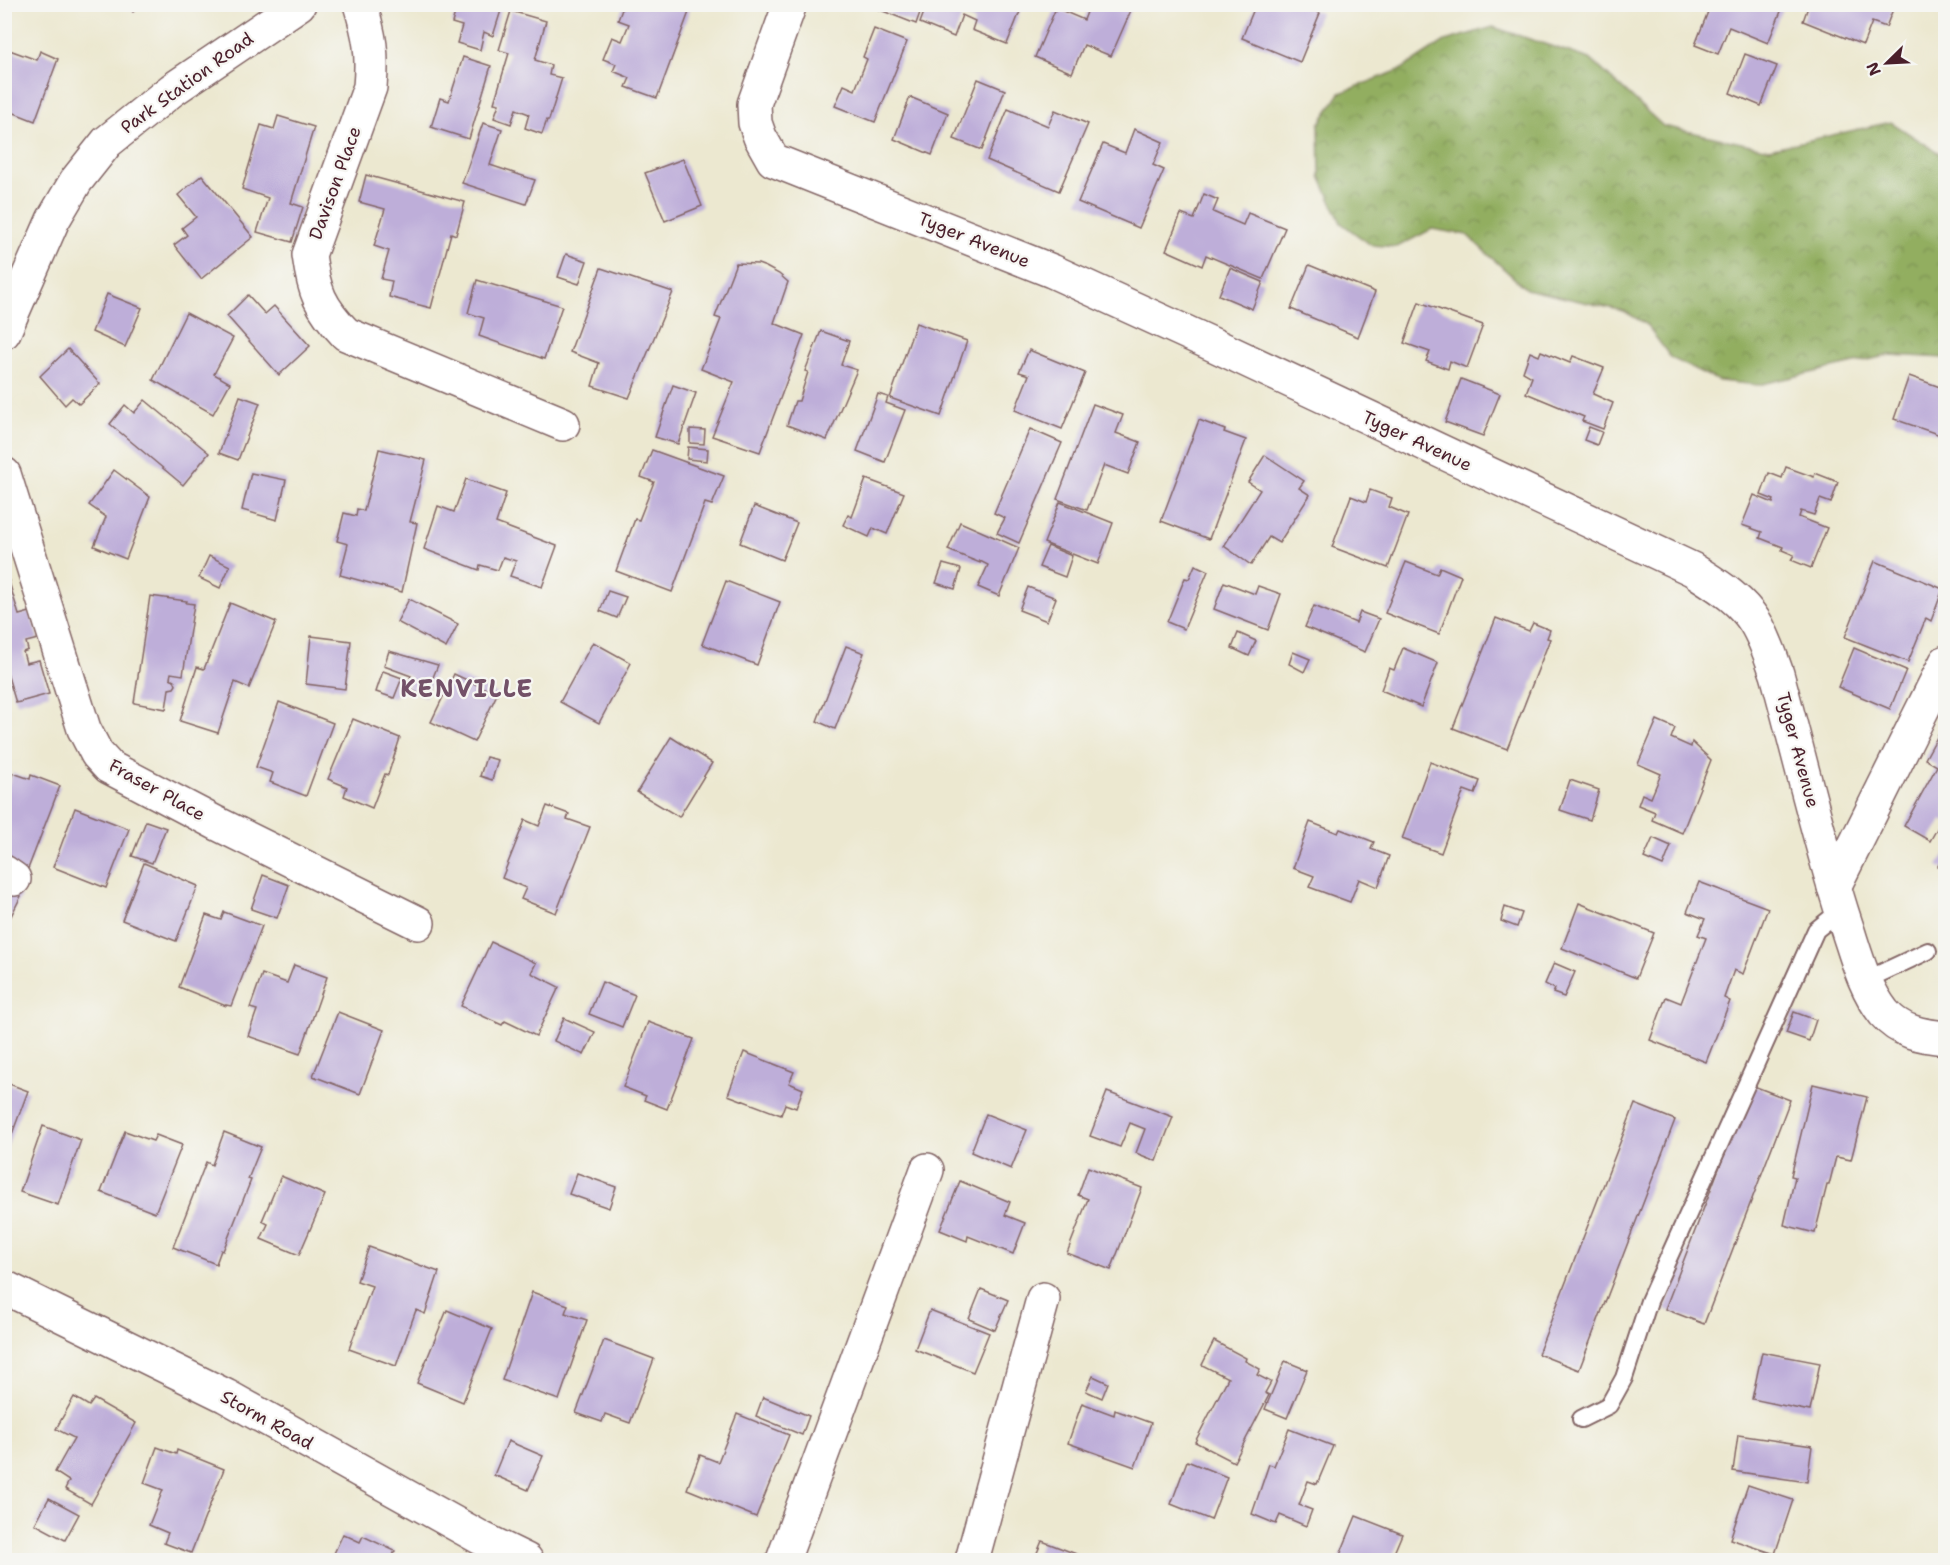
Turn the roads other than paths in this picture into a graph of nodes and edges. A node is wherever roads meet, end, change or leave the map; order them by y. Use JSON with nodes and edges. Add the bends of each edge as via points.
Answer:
{"nodes":[{"id":1,"x":299,"y":4,"type":"edge"},
{"id":2,"x":360,"y":4,"type":"edge"},
{"id":3,"x":790,"y":4,"type":"edge"},
{"id":4,"x":4,"y":332,"type":"edge"},
{"id":5,"x":563,"y":424,"type":"dead end"},
{"id":6,"x":4,"y":474,"type":"edge"},
{"id":7,"x":1946,"y":662,"type":"edge"},
{"id":8,"x":1838,"y":898,"type":"junction"},
{"id":9,"x":418,"y":923,"type":"dead end"},
{"id":10,"x":1928,"y":951,"type":"dead end"},
{"id":11,"x":1864,"y":981,"type":"junction"},
{"id":12,"x":1946,"y":1038,"type":"edge"},
{"id":13,"x":927,"y":1170,"type":"dead end"},
{"id":14,"x":4,"y":1287,"type":"edge"},
{"id":15,"x":1043,"y":1299,"type":"dead end"},
{"id":16,"x":1581,"y":1419,"type":"dead end"},
{"id":17,"x":526,"y":1560,"type":"edge"},
{"id":18,"x":783,"y":1560,"type":"edge"},
{"id":19,"x":972,"y":1560,"type":"edge"}],
"edges":[{"from":1,"to":4,"type":"street","name":"Park Station Road","via":[[172,90],[107,142],[76,181],[53,220]]},
{"from":2,"to":5,"type":"street","name":"Davison Place","via":[[370,39],[370,87],[309,255],[318,298],[346,334]]},
{"from":3,"to":8,"type":"street","name":"Tyger Avenue","via":[[754,104],[755,123],[773,160],[1052,271],[1214,345],[1692,569],[1740,603],[1767,645],[1777,674]]},
{"from":6,"to":9,"type":"street","name":"Fraser Place","via":[[84,729],[98,754],[110,767],[216,823]]},
{"from":7,"to":8,"type":"street"},
{"from":8,"to":11,"type":"street","name":"Tyger Avenue"},
{"from":8,"to":16,"type":"lane","via":[[1816,930],[1649,1301],[1624,1378],[1609,1405]]},
{"from":10,"to":11,"type":"lane"},
{"from":11,"to":12,"type":"street","name":"Tyger Avenue","via":[[1885,1013],[1900,1027],[1920,1036]]},
{"from":13,"to":18,"type":"street"},
{"from":14,"to":17,"type":"street","name":"Storm Road","via":[[226,1396]]},
{"from":15,"to":19,"type":"street"}]}
